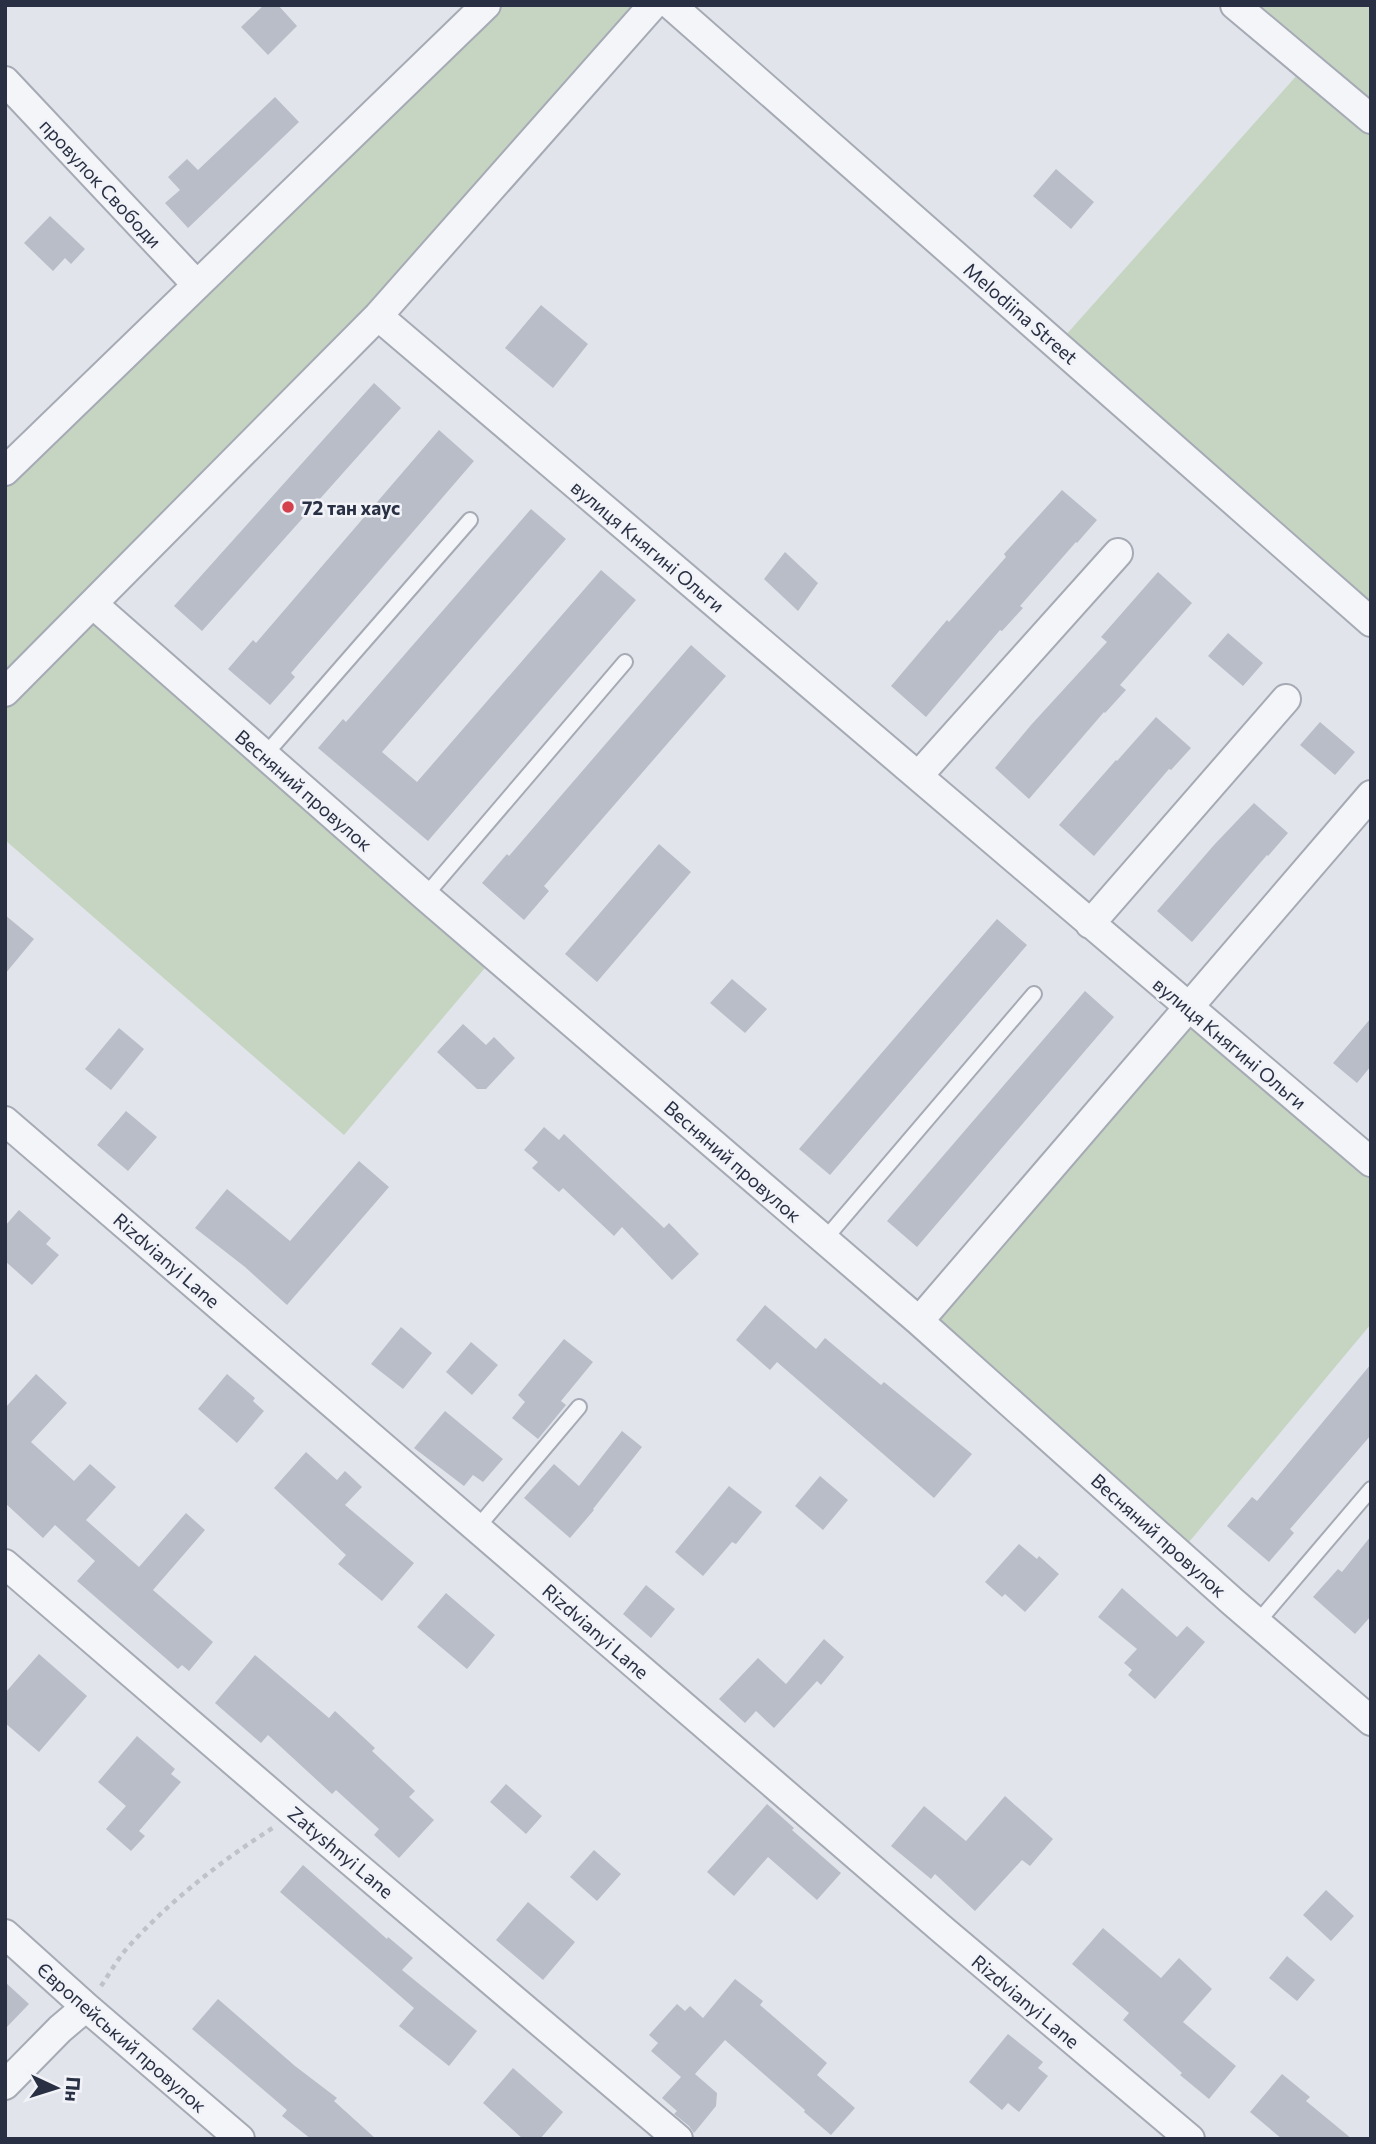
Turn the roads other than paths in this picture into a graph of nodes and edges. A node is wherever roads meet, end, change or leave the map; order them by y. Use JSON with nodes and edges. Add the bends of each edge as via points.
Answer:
{"nodes":[{"id":1,"x":653,"y":5,"type":"edge"},
{"id":2,"x":671,"y":5,"type":"edge"},
{"id":3,"x":1235,"y":5,"type":"edge"},
{"id":4,"x":473,"y":10,"type":"edge"},
{"id":5,"x":5,"y":81,"type":"edge"},
{"id":6,"x":1371,"y":120,"type":"edge"},
{"id":7,"x":197,"y":285,"type":"junction"},
{"id":8,"x":378,"y":316,"type":"junction"},
{"id":9,"x":5,"y":471,"type":"edge"},
{"id":10,"x":470,"y":520,"type":"dead end"},
{"id":11,"x":1118,"y":552,"type":"dead end"},
{"id":12,"x":93,"y":604,"type":"junction"},
{"id":13,"x":1371,"y":622,"type":"edge"},
{"id":14,"x":625,"y":662,"type":"dead end"},
{"id":15,"x":5,"y":692,"type":"edge"},
{"id":16,"x":1286,"y":699,"type":"dead end"},
{"id":17,"x":264,"y":756,"type":"junction"},
{"id":18,"x":918,"y":776,"type":"junction"},
{"id":19,"x":1371,"y":795,"type":"edge"},
{"id":20,"x":425,"y":896,"type":"junction"},
{"id":21,"x":1090,"y":923,"type":"junction"},
{"id":22,"x":1034,"y":994,"type":"dead end"},
{"id":23,"x":1188,"y":1007,"type":"junction"},
{"id":24,"x":5,"y":1121,"type":"edge"},
{"id":25,"x":1371,"y":1162,"type":"edge"},
{"id":26,"x":825,"y":1239,"type":"junction"},
{"id":27,"x":919,"y":1321,"type":"junction"},
{"id":28,"x":579,"y":1407,"type":"dead end"},
{"id":29,"x":1371,"y":1489,"type":"edge"},
{"id":30,"x":477,"y":1528,"type":"junction"},
{"id":31,"x":5,"y":1564,"type":"edge"},
{"id":32,"x":1257,"y":1623,"type":"junction"},
{"id":33,"x":1371,"y":1721,"type":"edge"},
{"id":34,"x":5,"y":1934,"type":"edge"},
{"id":35,"x":86,"y":2007,"type":"junction"},
{"id":36,"x":5,"y":2085,"type":"edge"},
{"id":37,"x":240,"y":2139,"type":"edge"},
{"id":38,"x":678,"y":2139,"type":"edge"},
{"id":39,"x":1190,"y":2139,"type":"edge"}],
"edges":[{"from":1,"to":8,"type":"street"},
{"from":2,"to":13,"type":"street","name":"Melodiina Street"},
{"from":3,"to":6,"type":"street"},
{"from":4,"to":7,"type":"street"},
{"from":5,"to":7,"type":"street","name":"провулок Свободи"},
{"from":7,"to":9,"type":"street"},
{"from":8,"to":12,"type":"street"},
{"from":8,"to":18,"type":"street","name":"вулиця Княгині Ольги"},
{"from":10,"to":17,"type":"lane"},
{"from":11,"to":18,"type":"street"},
{"from":12,"to":15,"type":"street"},
{"from":12,"to":17,"type":"street","name":"Весняний провулок"},
{"from":14,"to":20,"type":"lane"},
{"from":16,"to":21,"type":"street"},
{"from":17,"to":20,"type":"street","name":"Весняний провулок"},
{"from":18,"to":21,"type":"street","name":"вулиця Княгині Ольги"},
{"from":19,"to":23,"type":"street"},
{"from":20,"to":26,"type":"street","name":"Весняний провулок"},
{"from":21,"to":23,"type":"street","name":"вулиця Княгині Ольги"},
{"from":22,"to":26,"type":"lane"},
{"from":23,"to":25,"type":"street","name":"вулиця Княгині Ольги"},
{"from":23,"to":27,"type":"street"},
{"from":24,"to":30,"type":"street","name":"Rizdvianyi Lane"},
{"from":26,"to":27,"type":"street","name":"Весняний провулок"},
{"from":27,"to":32,"type":"street","name":"Весняний провулок"},
{"from":28,"to":30,"type":"lane"},
{"from":29,"to":32,"type":"lane"},
{"from":30,"to":39,"type":"street","name":"Rizdvianyi Lane"},
{"from":31,"to":38,"type":"street","name":"Zatyshnyi Lane"},
{"from":32,"to":33,"type":"street","name":"Весняний провулок"},
{"from":34,"to":35,"type":"street","name":"Європейський провулок"},
{"from":35,"to":36,"type":"street"},
{"from":35,"to":37,"type":"street","name":"Європейський провулок"}]}
